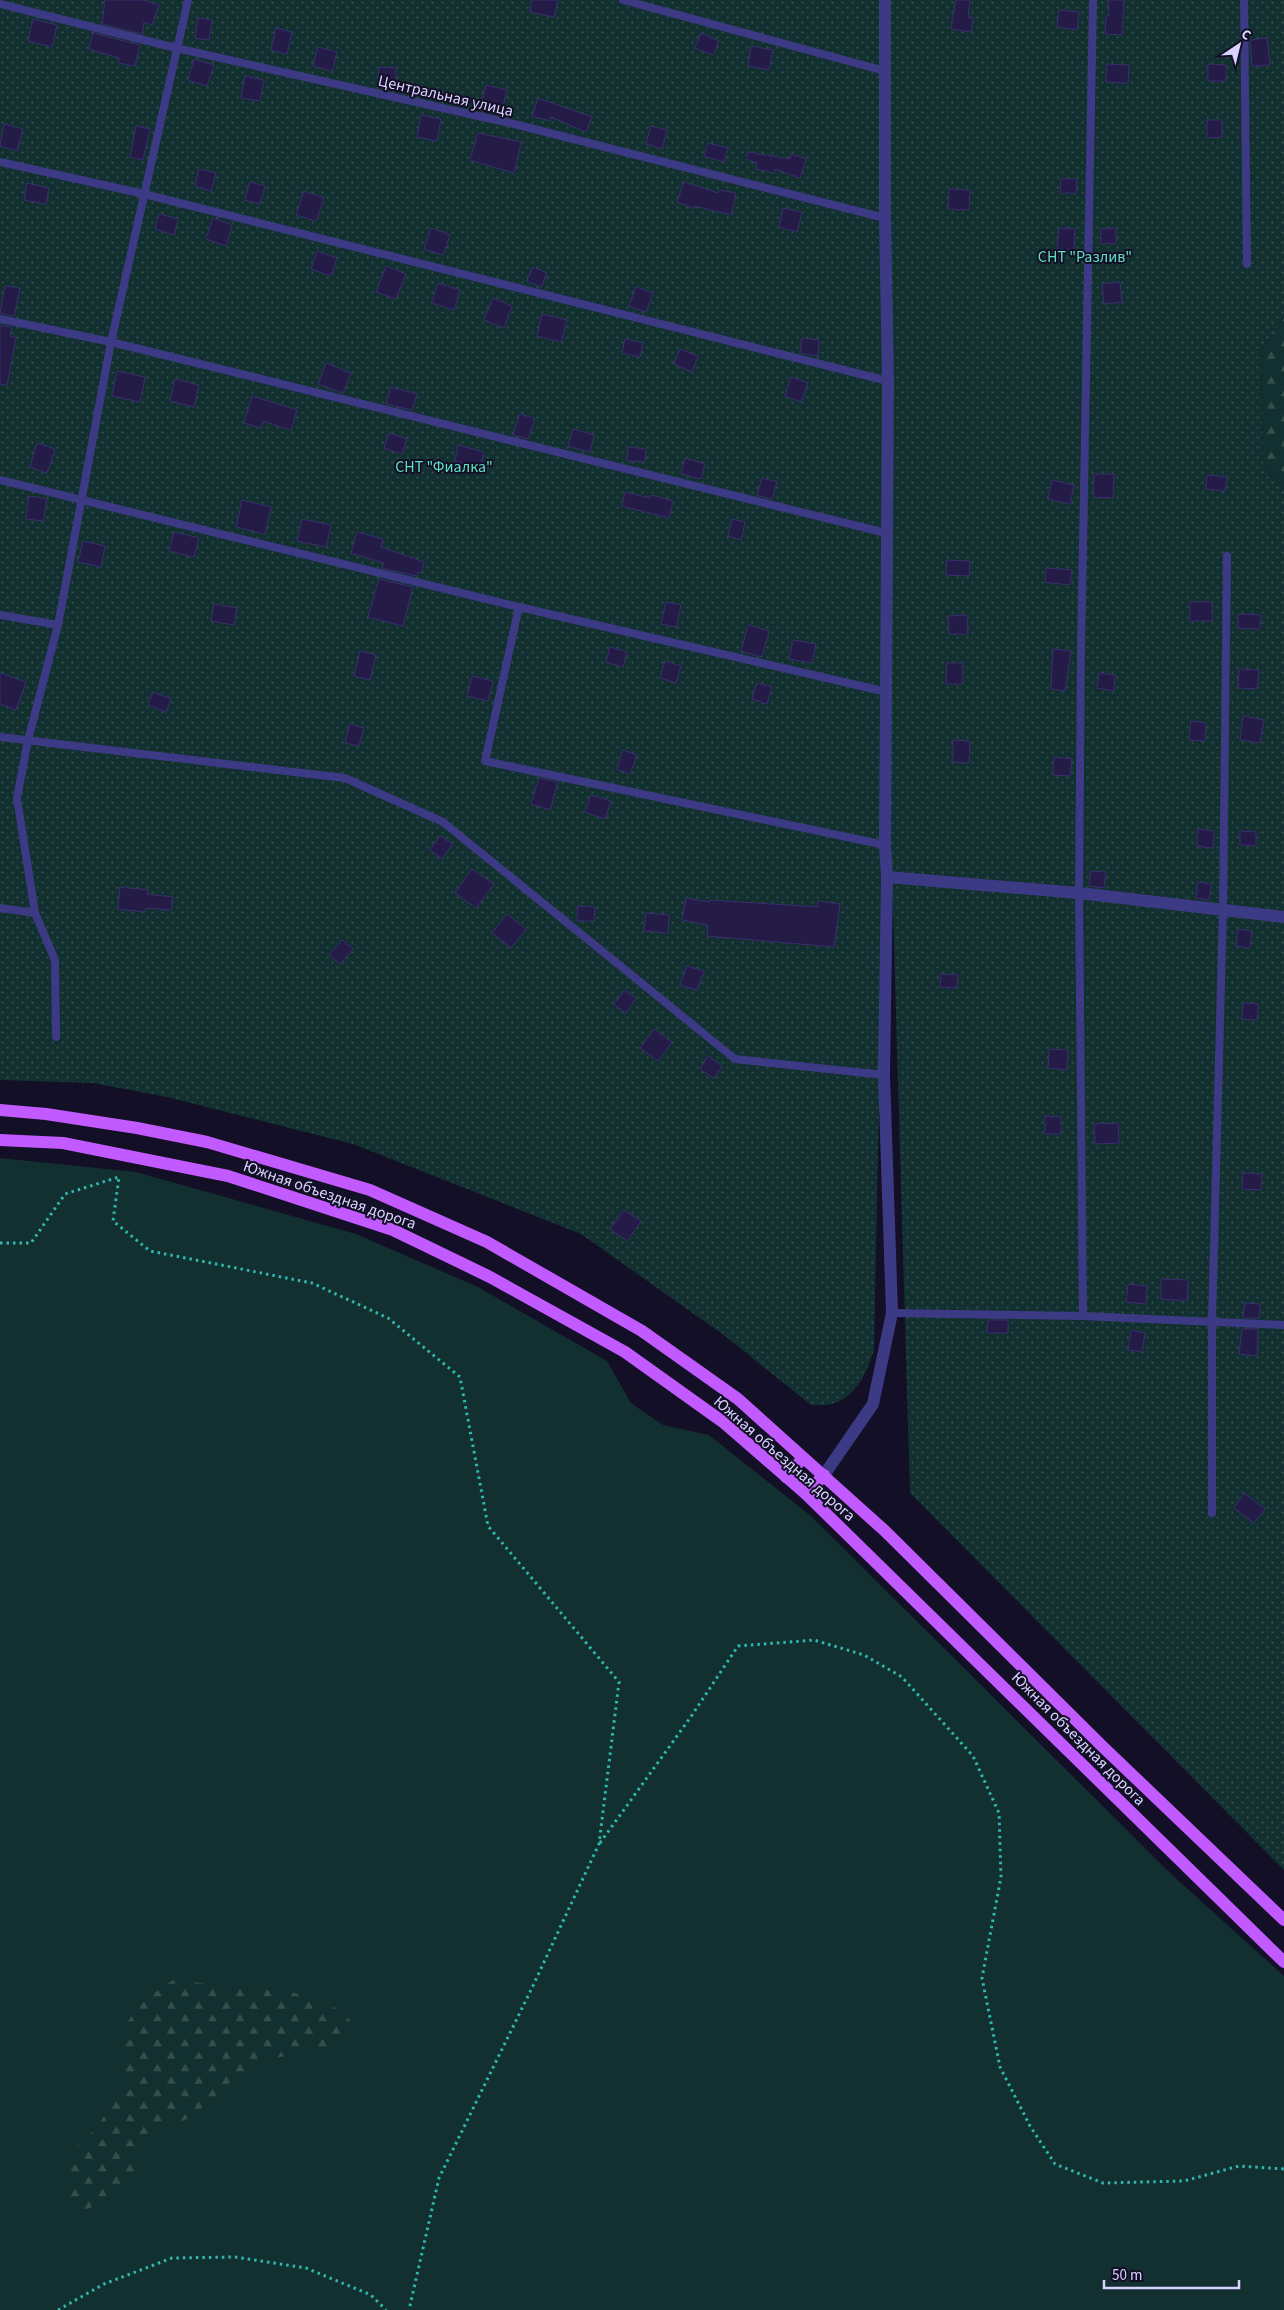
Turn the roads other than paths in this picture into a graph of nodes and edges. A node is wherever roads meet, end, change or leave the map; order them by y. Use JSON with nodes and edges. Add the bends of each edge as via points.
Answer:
{"nodes":[{"id":1,"x":188,"y":0,"type":"edge"},
{"id":2,"x":623,"y":0,"type":"edge"},
{"id":3,"x":885,"y":0,"type":"edge"},
{"id":4,"x":1093,"y":0,"type":"edge"},
{"id":5,"x":1244,"y":0,"type":"edge"},
{"id":6,"x":0,"y":4,"type":"edge"},
{"id":7,"x":176,"y":48,"type":"junction"},
{"id":8,"x":884,"y":70,"type":"junction"},
{"id":9,"x":0,"y":162,"type":"edge"},
{"id":10,"x":144,"y":194,"type":"junction"},
{"id":11,"x":885,"y":218,"type":"junction"},
{"id":12,"x":1247,"y":264,"type":"dead end"},
{"id":13,"x":0,"y":319,"type":"edge"},
{"id":14,"x":111,"y":342,"type":"junction"},
{"id":15,"x":888,"y":381,"type":"junction"},
{"id":16,"x":0,"y":480,"type":"edge"},
{"id":17,"x":82,"y":499,"type":"junction"},
{"id":18,"x":886,"y":533,"type":"junction"},
{"id":19,"x":1226,"y":556,"type":"dead end"},
{"id":20,"x":519,"y":607,"type":"junction"},
{"id":21,"x":0,"y":615,"type":"edge"},
{"id":22,"x":58,"y":625,"type":"junction"},
{"id":23,"x":887,"y":692,"type":"junction"},
{"id":24,"x":0,"y":737,"type":"edge"},
{"id":25,"x":28,"y":740,"type":"junction"},
{"id":26,"x":885,"y":845,"type":"junction"},
{"id":27,"x":888,"y":877,"type":"junction"},
{"id":28,"x":1079,"y":893,"type":"junction"},
{"id":29,"x":0,"y":908,"type":"edge"},
{"id":30,"x":1222,"y":909,"type":"junction"},
{"id":31,"x":35,"y":913,"type":"junction"},
{"id":32,"x":1284,"y":918,"type":"edge"},
{"id":33,"x":56,"y":1037,"type":"dead end"},
{"id":34,"x":884,"y":1075,"type":"junction"},
{"id":35,"x":0,"y":1110,"type":"edge"},
{"id":36,"x":0,"y":1140,"type":"edge"},
{"id":37,"x":892,"y":1313,"type":"junction"},
{"id":38,"x":1083,"y":1316,"type":"junction"},
{"id":39,"x":1212,"y":1321,"type":"junction"},
{"id":40,"x":1284,"y":1325,"type":"edge"},
{"id":41,"x":804,"y":1458,"type":"junction"},
{"id":42,"x":824,"y":1475,"type":"junction"},
{"id":43,"x":786,"y":1477,"type":"junction"},
{"id":44,"x":806,"y":1494,"type":"junction"},
{"id":45,"x":1212,"y":1512,"type":"dead end"},
{"id":46,"x":1284,"y":1920,"type":"edge"},
{"id":47,"x":1284,"y":1962,"type":"edge"}],
"edges":[{"from":1,"to":7,"type":"lane"},
{"from":2,"to":8,"type":"lane"},
{"from":3,"to":8,"type":"street"},
{"from":4,"to":28,"type":"lane"},
{"from":5,"to":12,"type":"lane"},
{"from":6,"to":7,"type":"lane","name":"Центральная улица"},
{"from":7,"to":10,"type":"lane"},
{"from":7,"to":11,"type":"lane","name":"Центральная улица","via":[[518,125]]},
{"from":8,"to":11,"type":"street"},
{"from":9,"to":10,"type":"lane"},
{"from":10,"to":14,"type":"lane"},
{"from":10,"to":15,"type":"lane"},
{"from":11,"to":15,"type":"street"},
{"from":13,"to":14,"type":"lane"},
{"from":14,"to":17,"type":"lane"},
{"from":14,"to":18,"type":"lane"},
{"from":15,"to":18,"type":"street"},
{"from":16,"to":17,"type":"lane"},
{"from":17,"to":20,"type":"lane"},
{"from":17,"to":22,"type":"lane"},
{"from":18,"to":23,"type":"street"},
{"from":19,"to":30,"type":"lane"},
{"from":20,"to":23,"type":"lane"},
{"from":20,"to":26,"type":"lane","via":[[485,761]]},
{"from":21,"to":22,"type":"lane"},
{"from":22,"to":25,"type":"lane"},
{"from":23,"to":26,"type":"street"},
{"from":24,"to":25,"type":"lane"},
{"from":25,"to":31,"type":"lane","via":[[17,798]]},
{"from":25,"to":34,"type":"lane","via":[[345,778],[443,822],[735,1059]]},
{"from":26,"to":27,"type":"street"},
{"from":27,"to":28,"type":"street"},
{"from":27,"to":34,"type":"street"},
{"from":28,"to":30,"type":"street"},
{"from":28,"to":38,"type":"lane"},
{"from":29,"to":31,"type":"lane"},
{"from":30,"to":32,"type":"street"},
{"from":30,"to":39,"type":"lane"},
{"from":31,"to":33,"type":"lane","via":[[55,960]]},
{"from":34,"to":37,"type":"street"},
{"from":35,"to":41,"type":"main road","name":"Южная объездная дорога","via":[[128,1126],[207,1142],[370,1190],[487,1242],[642,1331],[738,1399]]},
{"from":36,"to":43,"type":"main road","name":"Южная объездная дорога","via":[[63,1143],[228,1176],[393,1230],[490,1277],[625,1352],[723,1422]]},
{"from":37,"to":38,"type":"lane"},
{"from":37,"to":42,"type":"street","via":[[873,1404]]},
{"from":38,"to":39,"type":"lane"},
{"from":39,"to":40,"type":"lane"},
{"from":39,"to":45,"type":"lane"},
{"from":41,"to":42,"type":"main road","name":"Южная объездная дорога"},
{"from":41,"to":43,"type":"main road"},
{"from":42,"to":44,"type":"main road"},
{"from":42,"to":46,"type":"main road","name":"Южная объездная дорога"},
{"from":43,"to":44,"type":"main road","name":"Южная объездная дорога"},
{"from":44,"to":47,"type":"main road","name":"Южная объездная дорога"}]}
